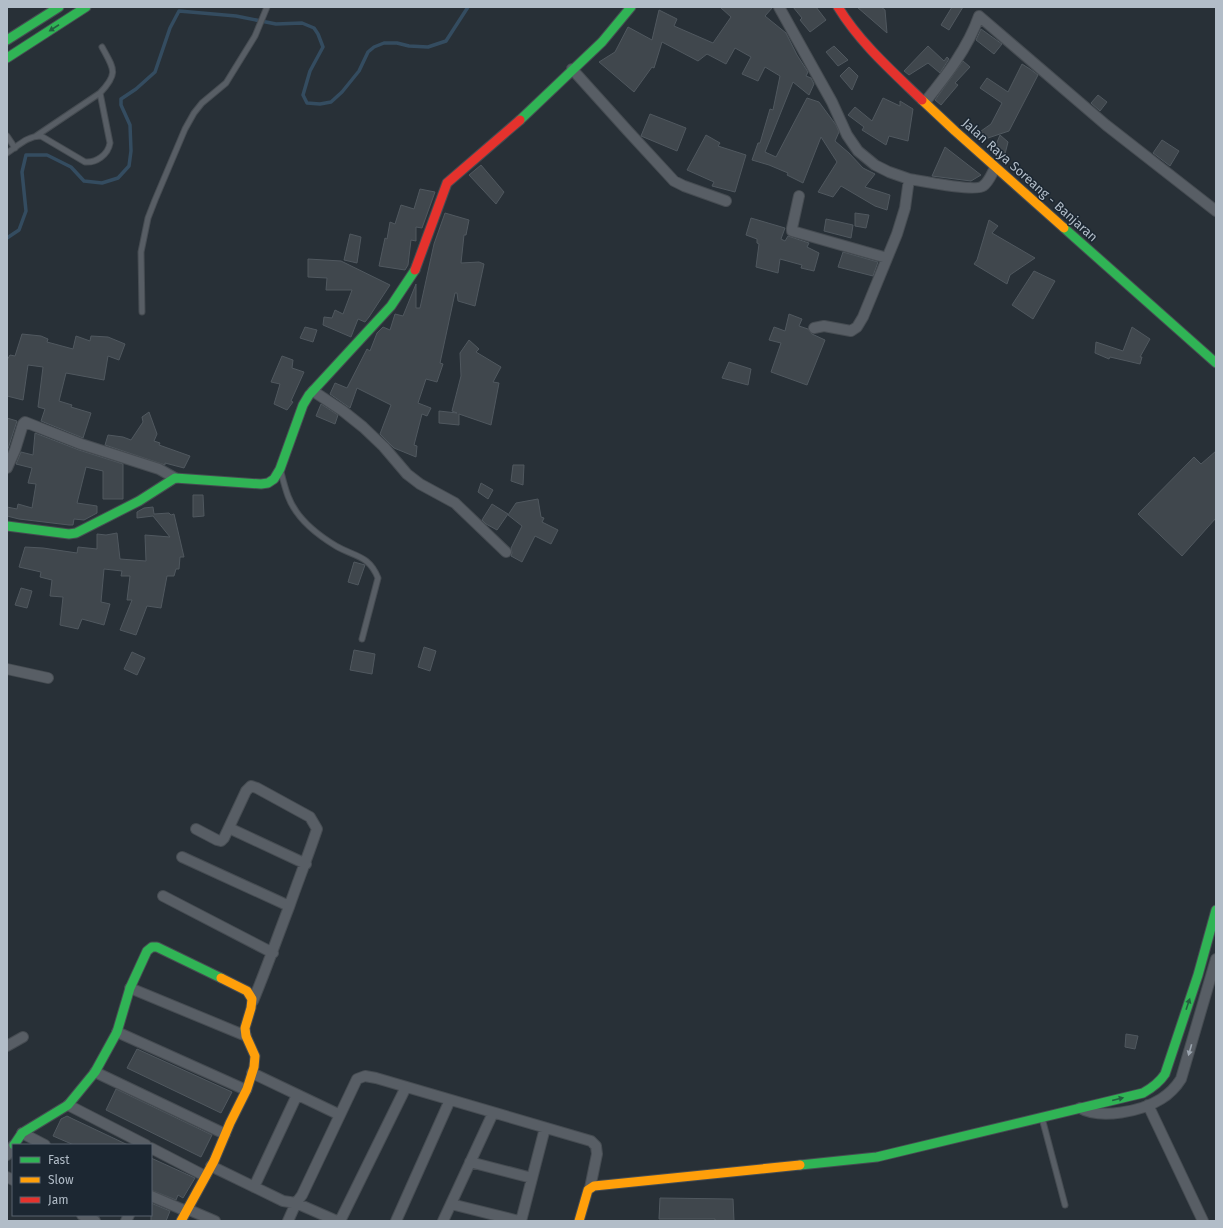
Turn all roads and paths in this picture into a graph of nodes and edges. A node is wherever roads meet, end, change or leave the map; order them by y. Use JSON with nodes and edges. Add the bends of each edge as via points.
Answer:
{"nodes":[{"id":1,"x":59,"y":7,"type":"edge"},
{"id":2,"x":86,"y":7,"type":"edge"},
{"id":3,"x":267,"y":7,"type":"edge"},
{"id":4,"x":631,"y":7,"type":"edge"},
{"id":5,"x":779,"y":7,"type":"edge"},
{"id":6,"x":838,"y":7,"type":"edge"},
{"id":7,"x":7,"y":40,"type":"edge"},
{"id":8,"x":102,"y":47,"type":"dead end"},
{"id":9,"x":7,"y":58,"type":"edge"},
{"id":10,"x":572,"y":69,"type":"junction"},
{"id":11,"x":100,"y":93,"type":"junction"},
{"id":12,"x":924,"y":102,"type":"junction"},
{"id":13,"x":7,"y":136,"type":"edge"},
{"id":14,"x":36,"y":136,"type":"junction"},
{"id":15,"x":15,"y":148,"type":"junction"},
{"id":16,"x":7,"y":153,"type":"edge"},
{"id":17,"x":995,"y":168,"type":"junction"},
{"id":18,"x":909,"y":179,"type":"junction"},
{"id":19,"x":799,"y":196,"type":"dead end"},
{"id":20,"x":726,"y":201,"type":"dead end"},
{"id":21,"x":1216,"y":211,"type":"edge"},
{"id":22,"x":887,"y":258,"type":"junction"},
{"id":23,"x":142,"y":312,"type":"dead end"},
{"id":24,"x":814,"y":328,"type":"dead end"},
{"id":25,"x":1216,"y":363,"type":"edge"},
{"id":26,"x":313,"y":391,"type":"junction"},
{"id":27,"x":7,"y":468,"type":"edge"},
{"id":28,"x":280,"y":469,"type":"junction"},
{"id":29,"x":175,"y":478,"type":"junction"},
{"id":30,"x":7,"y":526,"type":"edge"},
{"id":31,"x":506,"y":552,"type":"dead end"},
{"id":32,"x":362,"y":639,"type":"dead end"},
{"id":33,"x":7,"y":670,"type":"edge"},
{"id":34,"x":48,"y":678,"type":"dead end"},
{"id":35,"x":229,"y":828,"type":"junction"},
{"id":36,"x":196,"y":829,"type":"dead end"},
{"id":37,"x":182,"y":857,"type":"dead end"},
{"id":38,"x":306,"y":864,"type":"junction"},
{"id":39,"x":163,"y":896,"type":"dead end"},
{"id":40,"x":289,"y":906,"type":"junction"},
{"id":41,"x":1216,"y":910,"type":"edge"},
{"id":42,"x":273,"y":953,"type":"junction"},
{"id":43,"x":1216,"y":959,"type":"edge"},
{"id":44,"x":1198,"y":975,"type":"junction"},
{"id":45,"x":1210,"y":979,"type":"junction"},
{"id":46,"x":130,"y":988,"type":"junction"},
{"id":47,"x":253,"y":1001,"type":"junction"},
{"id":48,"x":117,"y":1032,"type":"junction"},
{"id":49,"x":246,"y":1036,"type":"junction"},
{"id":50,"x":23,"y":1037,"type":"dead end"},
{"id":51,"x":7,"y":1046,"type":"edge"},
{"id":52,"x":96,"y":1072,"type":"junction"},
{"id":53,"x":252,"y":1073,"type":"junction"},
{"id":54,"x":406,"y":1086,"type":"junction"},
{"id":55,"x":246,"y":1090,"type":"junction"},
{"id":56,"x":297,"y":1095,"type":"junction"},
{"id":57,"x":450,"y":1100,"type":"junction"},
{"id":58,"x":68,"y":1104,"type":"junction"},
{"id":59,"x":1148,"y":1105,"type":"junction"},
{"id":60,"x":1080,"y":1107,"type":"junction"},
{"id":61,"x":493,"y":1112,"type":"junction"},
{"id":62,"x":340,"y":1115,"type":"junction"},
{"id":63,"x":1042,"y":1117,"type":"junction"},
{"id":64,"x":545,"y":1128,"type":"junction"},
{"id":65,"x":22,"y":1133,"type":"junction"},
{"id":66,"x":225,"y":1134,"type":"junction"},
{"id":67,"x":14,"y":1144,"type":"edge"},
{"id":68,"x":43,"y":1144,"type":"edge"},
{"id":69,"x":144,"y":1144,"type":"edge"},
{"id":70,"x":152,"y":1149,"type":"edge"},
{"id":71,"x":470,"y":1162,"type":"junction"},
{"id":72,"x":211,"y":1166,"type":"junction"},
{"id":73,"x":206,"y":1176,"type":"junction"},
{"id":74,"x":532,"y":1178,"type":"junction"},
{"id":75,"x":254,"y":1187,"type":"junction"},
{"id":76,"x":592,"y":1187,"type":"junction"},
{"id":77,"x":152,"y":1196,"type":"edge"},
{"id":78,"x":296,"y":1203,"type":"junction"},
{"id":79,"x":451,"y":1204,"type":"junction"},
{"id":80,"x":1065,"y":1205,"type":"dead end"},
{"id":81,"x":186,"y":1210,"type":"junction"},
{"id":82,"x":84,"y":1216,"type":"edge"},
{"id":83,"x":95,"y":1221,"type":"edge"},
{"id":84,"x":181,"y":1221,"type":"edge"},
{"id":85,"x":215,"y":1221,"type":"edge"},
{"id":86,"x":288,"y":1221,"type":"edge"},
{"id":87,"x":339,"y":1221,"type":"edge"},
{"id":88,"x":396,"y":1221,"type":"edge"},
{"id":89,"x":443,"y":1221,"type":"edge"},
{"id":90,"x":520,"y":1221,"type":"edge"},
{"id":91,"x":579,"y":1221,"type":"edge"},
{"id":92,"x":1203,"y":1221,"type":"edge"}],
"edges":[{"from":1,"to":7,"type":"street"},
{"from":2,"to":9,"type":"street","one_way":true},
{"from":3,"to":23,"type":"lane","via":[[255,36],[226,83],[202,102],[194,113],[155,200],[148,218],[141,252]]},
{"from":4,"to":10,"type":"street","via":[[602,42]]},
{"from":5,"to":18,"type":"street","via":[[858,151],[882,168]]},
{"from":6,"to":12,"type":"street","name":"Jalan Raya Soreang - Banjaran","via":[[878,58]]},
{"from":8,"to":11,"type":"lane","via":[[113,68],[113,76]]},
{"from":10,"to":20,"type":"street","via":[[674,181]]},
{"from":10,"to":26,"type":"street","via":[[510,130],[447,183],[417,267],[391,306]]},
{"from":11,"to":14,"type":"lane"},
{"from":11,"to":14,"type":"lane","via":[[110,143],[105,154],[91,162],[85,162]]},
{"from":12,"to":17,"type":"street","name":"Jalan Raya Soreang - Banjaran"},
{"from":12,"to":21,"type":"street","via":[[947,75],[979,16],[1106,125]]},
{"from":13,"to":15,"type":"lane"},
{"from":14,"to":15,"type":"lane"},
{"from":15,"to":16,"type":"lane"},
{"from":17,"to":18,"type":"street","via":[[986,183],[979,188],[963,188]]},
{"from":17,"to":25,"type":"street","name":"Jalan Raya Soreang - Banjaran"},
{"from":18,"to":22,"type":"street","via":[[905,208]]},
{"from":19,"to":22,"type":"street","via":[[792,231]]},
{"from":22,"to":24,"type":"street","via":[[863,316],[854,330],[846,331],[824,326]]},
{"from":26,"to":28,"type":"street","via":[[303,405]]},
{"from":26,"to":31,"type":"street","via":[[363,427],[406,474],[455,503]]},
{"from":27,"to":29,"type":"street","via":[[25,422],[81,444],[159,469]]},
{"from":28,"to":29,"type":"street","via":[[274,479],[261,484]]},
{"from":28,"to":32,"type":"lane","via":[[288,497],[300,518],[325,539],[367,560],[374,568],[378,578]]},
{"from":29,"to":30,"type":"street","via":[[139,501],[76,533]]},
{"from":33,"to":34,"type":"street"},
{"from":35,"to":36,"type":"street","via":[[221,841]]},
{"from":35,"to":38,"type":"street"},
{"from":35,"to":38,"type":"street","via":[[246,791],[251,786],[257,788],[313,821],[317,829]]},
{"from":37,"to":40,"type":"street"},
{"from":38,"to":40,"type":"street"},
{"from":39,"to":42,"type":"street"},
{"from":40,"to":42,"type":"street"},
{"from":41,"to":44,"type":"street"},
{"from":42,"to":47,"type":"street"},
{"from":43,"to":45,"type":"street"},
{"from":44,"to":45,"type":"street"},
{"from":60,"to":44,"type":"street","one_way":true,"via":[[1143,1093],[1160,1082],[1165,1074]]},
{"from":45,"to":59,"type":"street","one_way":true,"via":[[1181,1079],[1167,1095]]},
{"from":46,"to":47,"type":"street","via":[[147,951],[152,947],[247,991],[252,995]]},
{"from":46,"to":48,"type":"street"},
{"from":46,"to":49,"type":"street"},
{"from":47,"to":49,"type":"street","via":[[246,1024]]},
{"from":48,"to":52,"type":"street"},
{"from":48,"to":55,"type":"street"},
{"from":49,"to":53,"type":"street","via":[[255,1058]]},
{"from":50,"to":51,"type":"street"},
{"from":52,"to":58,"type":"street"},
{"from":52,"to":66,"type":"street"},
{"from":53,"to":55,"type":"street"},
{"from":53,"to":56,"type":"street"},
{"from":54,"to":57,"type":"street"},
{"from":54,"to":62,"type":"street","via":[[365,1076],[356,1080]]},
{"from":54,"to":87,"type":"street"},
{"from":55,"to":66,"type":"street"},
{"from":56,"to":62,"type":"street"},
{"from":56,"to":75,"type":"street"},
{"from":57,"to":61,"type":"street"},
{"from":57,"to":88,"type":"street"},
{"from":58,"to":65,"type":"street"},
{"from":58,"to":69,"type":"street"},
{"from":59,"to":60,"type":"street","via":[[1125,1112],[1106,1113],[1091,1112]]},
{"from":59,"to":92,"type":"street"},
{"from":60,"to":63,"type":"street"},
{"from":61,"to":64,"type":"street"},
{"from":61,"to":71,"type":"street"},
{"from":62,"to":78,"type":"street"},
{"from":63,"to":76,"type":"street","via":[[877,1156]]},
{"from":63,"to":80,"type":"lane"},
{"from":64,"to":74,"type":"street"},
{"from":64,"to":76,"type":"street","via":[[594,1143],[597,1154]]},
{"from":65,"to":67,"type":"street"},
{"from":65,"to":68,"type":"street"},
{"from":66,"to":72,"type":"street"},
{"from":70,"to":73,"type":"street"},
{"from":71,"to":74,"type":"street"},
{"from":71,"to":79,"type":"street"},
{"from":72,"to":73,"type":"street"},
{"from":72,"to":75,"type":"street"},
{"from":73,"to":81,"type":"street"},
{"from":74,"to":90,"type":"street"},
{"from":75,"to":78,"type":"street","via":[[283,1201]]},
{"from":76,"to":91,"type":"street","via":[[588,1190]]},
{"from":77,"to":81,"type":"street"},
{"from":78,"to":86,"type":"street"},
{"from":78,"to":87,"type":"street"},
{"from":79,"to":89,"type":"street"},
{"from":79,"to":90,"type":"street"},
{"from":81,"to":84,"type":"street"},
{"from":81,"to":85,"type":"street"},
{"from":82,"to":83,"type":"street"}]}
